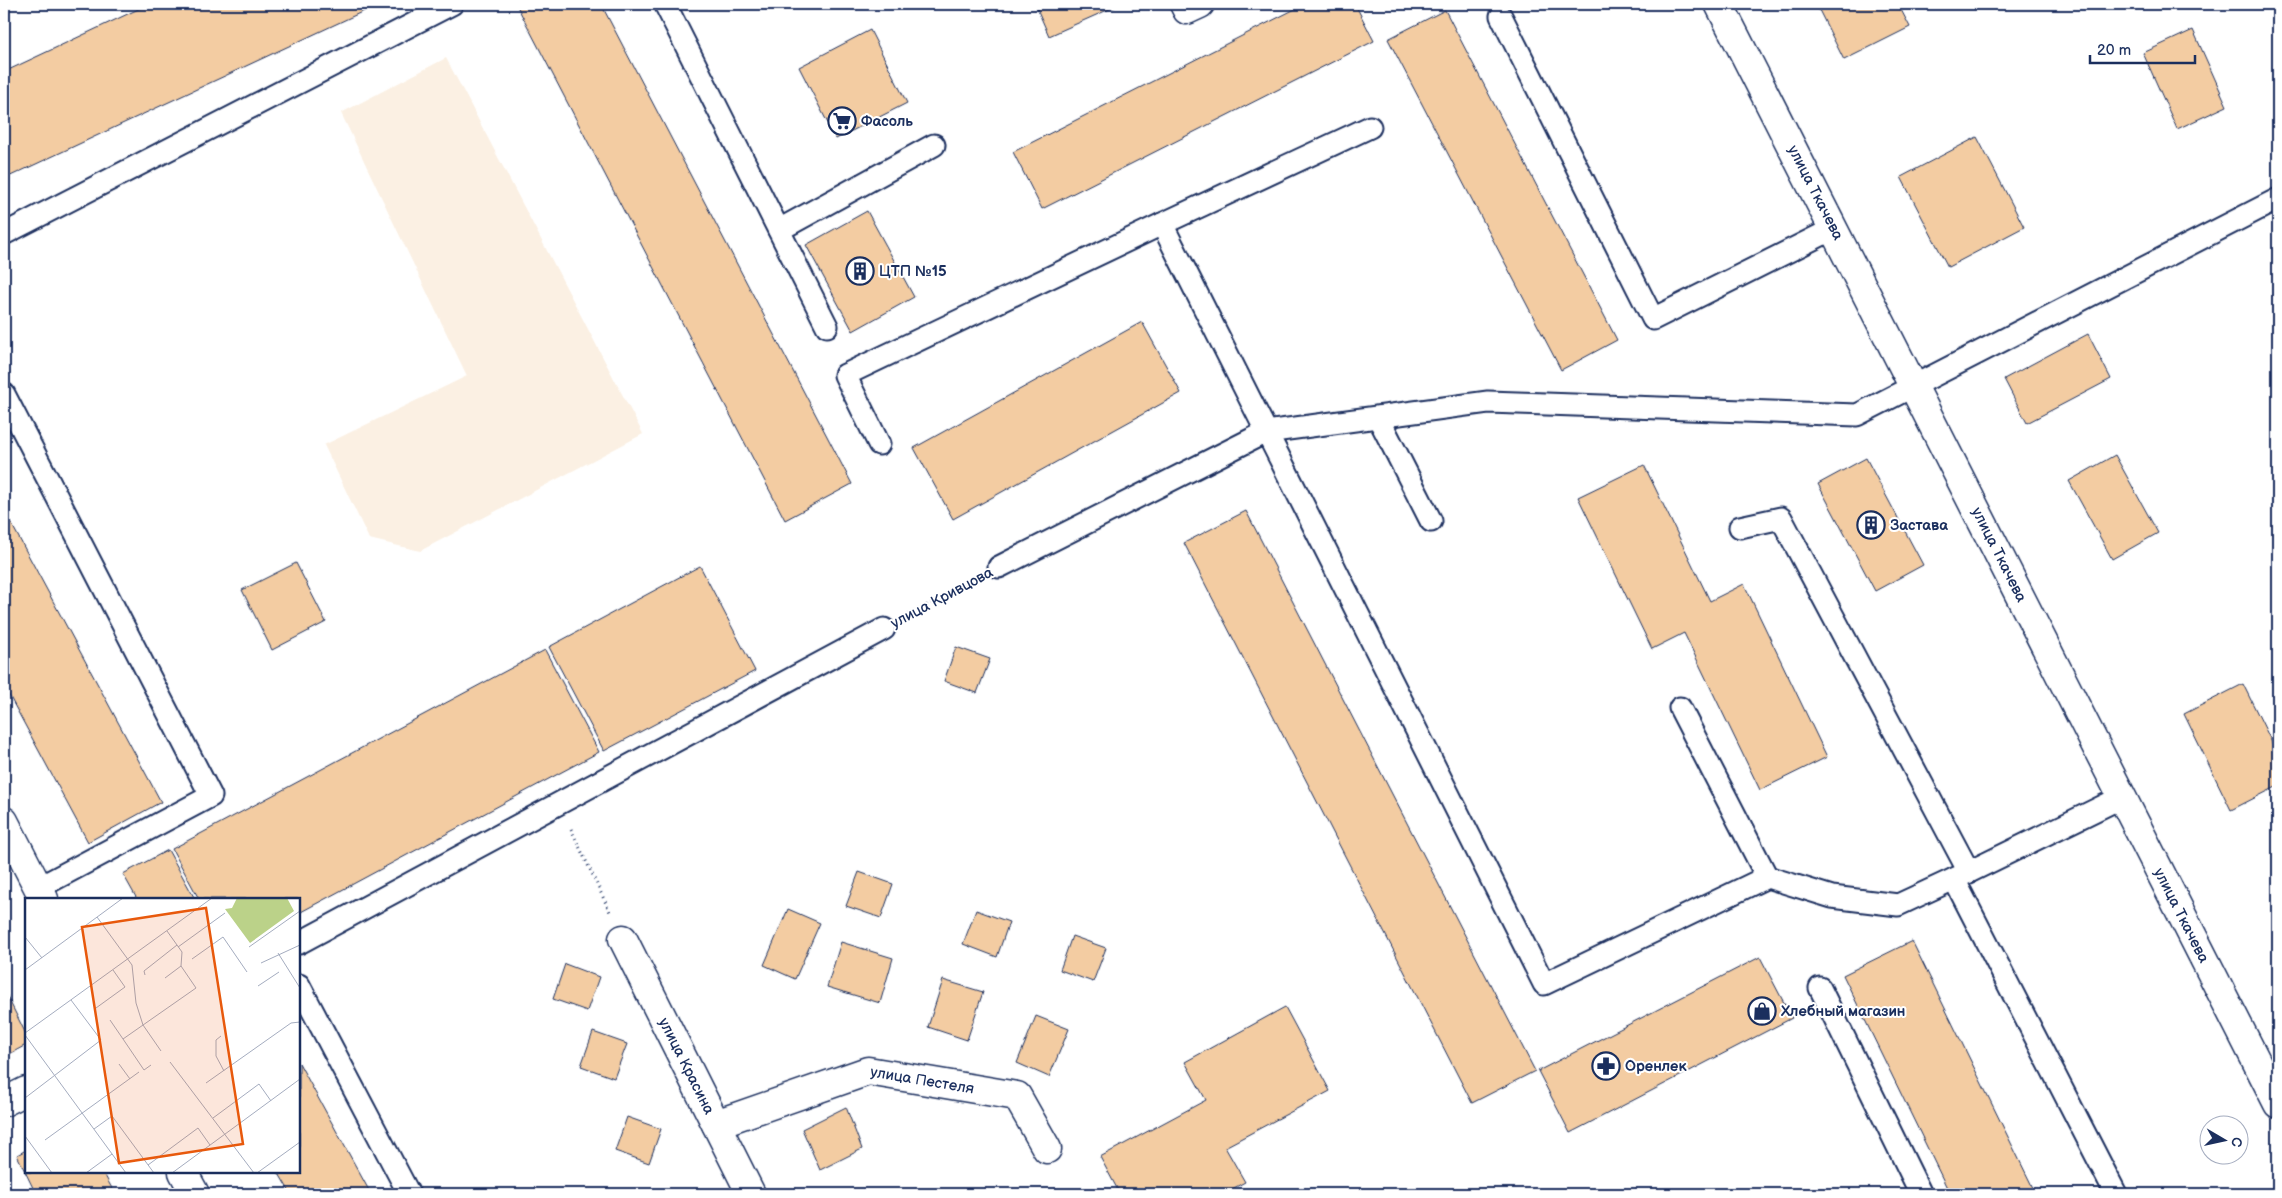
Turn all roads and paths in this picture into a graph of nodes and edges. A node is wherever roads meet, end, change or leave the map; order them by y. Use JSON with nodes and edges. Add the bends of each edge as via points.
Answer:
{"nodes":[{"id":1,"x":452,"y":4,"type":"edge"},
{"id":2,"x":665,"y":4,"type":"edge"},
{"id":3,"x":1184,"y":4,"type":"edge"},
{"id":4,"x":1200,"y":4,"type":"edge"},
{"id":5,"x":1720,"y":4,"type":"edge"},
{"id":6,"x":1500,"y":16,"type":"dead end"},
{"id":7,"x":1370,"y":127,"type":"dead end"},
{"id":8,"x":934,"y":145,"type":"dead end"},
{"id":9,"x":2278,"y":199,"type":"edge"},
{"id":10,"x":1162,"y":224,"type":"junction"},
{"id":11,"x":1835,"y":228,"type":"junction"},
{"id":12,"x":779,"y":230,"type":"junction"},
{"id":13,"x":4,"y":234,"type":"edge"},
{"id":14,"x":827,"y":326,"type":"dead end"},
{"id":15,"x":1915,"y":387,"type":"junction"},
{"id":16,"x":4,"y":394,"type":"edge"},
{"id":17,"x":1378,"y":417,"type":"junction"},
{"id":18,"x":1266,"y":432,"type":"junction"},
{"id":19,"x":879,"y":444,"type":"dead end"},
{"id":20,"x":1431,"y":521,"type":"dead end"},
{"id":21,"x":1740,"y":527,"type":"dead end"},
{"id":22,"x":999,"y":567,"type":"joint"},
{"id":23,"x":884,"y":629,"type":"joint"},
{"id":24,"x":1680,"y":708,"type":"dead end"},
{"id":25,"x":2120,"y":798,"type":"junction"},
{"id":26,"x":559,"y":804,"type":"junction"},
{"id":27,"x":4,"y":822,"type":"edge"},
{"id":28,"x":1962,"y":876,"type":"junction"},
{"id":29,"x":1766,"y":877,"type":"junction"},
{"id":30,"x":41,"y":893,"type":"edge"},
{"id":31,"x":623,"y":939,"type":"joint"},
{"id":32,"x":300,"y":942,"type":"edge"},
{"id":33,"x":300,"y":987,"type":"edge"},
{"id":34,"x":1820,"y":988,"type":"dead end"},
{"id":35,"x":25,"y":1091,"type":"edge"},
{"id":36,"x":4,"y":1102,"type":"edge"},
{"id":37,"x":2278,"y":1104,"type":"edge"},
{"id":38,"x":716,"y":1124,"type":"junction"},
{"id":39,"x":1047,"y":1149,"type":"dead end"},
{"id":40,"x":184,"y":1173,"type":"edge"},
{"id":41,"x":195,"y":1194,"type":"edge"},
{"id":42,"x":408,"y":1194,"type":"edge"},
{"id":43,"x":751,"y":1194,"type":"edge"},
{"id":44,"x":1921,"y":1194,"type":"edge"},
{"id":45,"x":2116,"y":1194,"type":"edge"}],
"edges":[{"from":1,"to":13,"type":"lane"},
{"from":2,"to":12,"type":"lane"},
{"from":3,"to":4,"type":"street","via":[[1188,10]]},
{"from":5,"to":11,"type":"street","name":"улица Ткачева"},
{"from":6,"to":11,"type":"lane","via":[[1653,318]]},
{"from":7,"to":10,"type":"lane"},
{"from":8,"to":12,"type":"lane"},
{"from":9,"to":15,"type":"lane"},
{"from":10,"to":18,"type":"lane"},
{"from":10,"to":19,"type":"lane","via":[[845,375]]},
{"from":11,"to":15,"type":"street","name":"улица Ткачева"},
{"from":12,"to":14,"type":"lane"},
{"from":15,"to":17,"type":"lane","via":[[1857,415],[1488,402]]},
{"from":15,"to":25,"type":"street","name":"улица Ткачева"},
{"from":16,"to":30,"type":"lane","via":[[211,796]]},
{"from":17,"to":18,"type":"lane"},
{"from":17,"to":20,"type":"lane"},
{"from":18,"to":22,"type":"lane"},
{"from":18,"to":29,"type":"lane","via":[[1544,984]]},
{"from":21,"to":28,"type":"lane","via":[[1781,518]]},
{"from":22,"to":23,"type":"path","name":"улица Кривцова"},
{"from":23,"to":26,"type":"lane"},
{"from":24,"to":29,"type":"lane"},
{"from":25,"to":28,"type":"lane"},
{"from":25,"to":37,"type":"street","name":"улица Ткачева"},
{"from":26,"to":31,"type":"path"},
{"from":26,"to":32,"type":"lane"},
{"from":27,"to":30,"type":"street"},
{"from":28,"to":29,"type":"lane","via":[[1898,905],[1832,897]]},
{"from":28,"to":45,"type":"lane"},
{"from":31,"to":38,"type":"street","name":"улица Красина"},
{"from":33,"to":42,"type":"lane"},
{"from":34,"to":44,"type":"lane"},
{"from":35,"to":36,"type":"street"},
{"from":38,"to":39,"type":"street","name":"улица Пестеля","via":[[868,1071],[1017,1096]]},
{"from":38,"to":43,"type":"street","name":"улица Красина"},
{"from":40,"to":41,"type":"street"}]}
